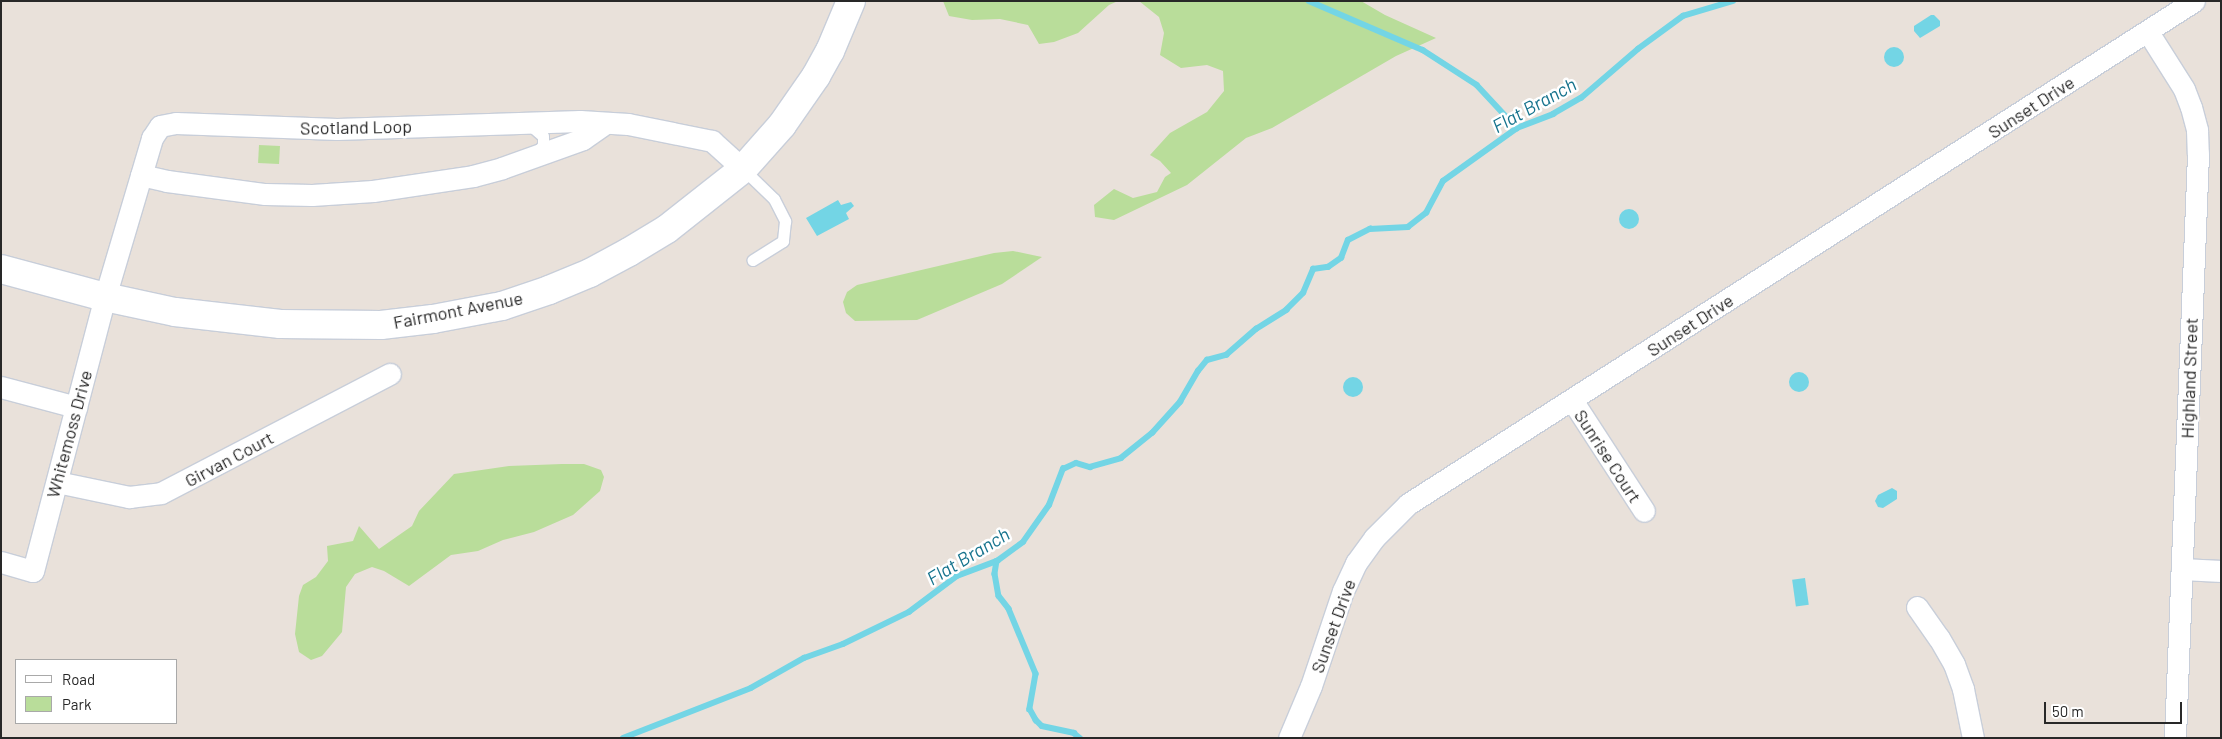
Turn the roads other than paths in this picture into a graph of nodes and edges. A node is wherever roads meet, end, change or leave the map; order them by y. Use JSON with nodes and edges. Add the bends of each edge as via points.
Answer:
{"nodes":[{"id":1,"x":2194,"y":1,"type":"edge"},
{"id":2,"x":848,"y":9,"type":"edge"},
{"id":3,"x":2148,"y":32,"type":"junction"},
{"id":4,"x":526,"y":123,"type":"junction"},
{"id":5,"x":606,"y":123,"type":"junction"},
{"id":6,"x":527,"y":160,"type":"junction"},
{"id":7,"x":743,"y":168,"type":"junction"},
{"id":8,"x":141,"y":175,"type":"junction"},
{"id":9,"x":752,"y":260,"type":"dead end"},
{"id":10,"x":1,"y":269,"type":"edge"},
{"id":11,"x":105,"y":297,"type":"junction"},
{"id":12,"x":390,"y":374,"type":"dead end"},
{"id":13,"x":1,"y":387,"type":"edge"},
{"id":14,"x":1572,"y":400,"type":"junction"},
{"id":15,"x":76,"y":407,"type":"junction"},
{"id":16,"x":56,"y":482,"type":"junction"},
{"id":17,"x":1644,"y":511,"type":"dead end"},
{"id":18,"x":1,"y":562,"type":"edge"},
{"id":19,"x":2182,"y":569,"type":"junction"},
{"id":20,"x":2221,"y":570,"type":"edge"},
{"id":21,"x":1916,"y":607,"type":"dead end"},
{"id":22,"x":1290,"y":738,"type":"edge"},
{"id":23,"x":1973,"y":738,"type":"edge"},
{"id":24,"x":2175,"y":738,"type":"edge"}],
"edges":[{"from":1,"to":3,"type":"street","name":"Sunset Drive"},
{"from":2,"to":7,"type":"street","name":"Fairmont Avenue","via":[[830,51],[801,99]]},
{"from":3,"to":14,"type":"street","name":"Sunset Drive"},
{"from":3,"to":19,"type":"street","name":"Highland Street","via":[[2184,89],[2197,130]]},
{"from":4,"to":5,"type":"street","name":"Scotland Loop"},
{"from":4,"to":6,"type":"lane","via":[[539,130],[544,141],[537,153]]},
{"from":4,"to":8,"type":"street","name":"Scotland Loop","via":[[337,128],[167,123],[156,131]]},
{"from":5,"to":6,"type":"street","via":[[583,139]]},
{"from":5,"to":7,"type":"street","name":"Scotland Loop","via":[[628,124],[712,141]]},
{"from":6,"to":8,"type":"street","via":[[473,176],[333,195],[265,194]]},
{"from":7,"to":9,"type":"lane","via":[[774,199],[785,221],[783,241]]},
{"from":7,"to":11,"type":"street","name":"Fairmont Avenue","via":[[667,229],[629,252],[549,290],[493,307],[381,325],[280,324],[174,312]]},
{"from":8,"to":11,"type":"street","name":"Scotland Loop"},
{"from":10,"to":11,"type":"street","name":"Fairmont Avenue"},
{"from":11,"to":15,"type":"street","name":"Whitemoss Drive"},
{"from":12,"to":16,"type":"street","name":"Girvan Court","via":[[161,493],[129,497]]},
{"from":13,"to":15,"type":"street"},
{"from":14,"to":17,"type":"street","name":"Sunrise Court"},
{"from":14,"to":22,"type":"street","name":"Sunset Drive","via":[[1408,504],[1374,538],[1356,563],[1343,590]]},
{"from":15,"to":16,"type":"street","name":"Whitemoss Drive"},
{"from":16,"to":18,"type":"street","name":"Whitemoss Drive","via":[[33,571]]},
{"from":19,"to":20,"type":"street"},
{"from":19,"to":24,"type":"street","name":"Highland Street"},
{"from":21,"to":23,"type":"street","via":[[1954,664]]}]}
